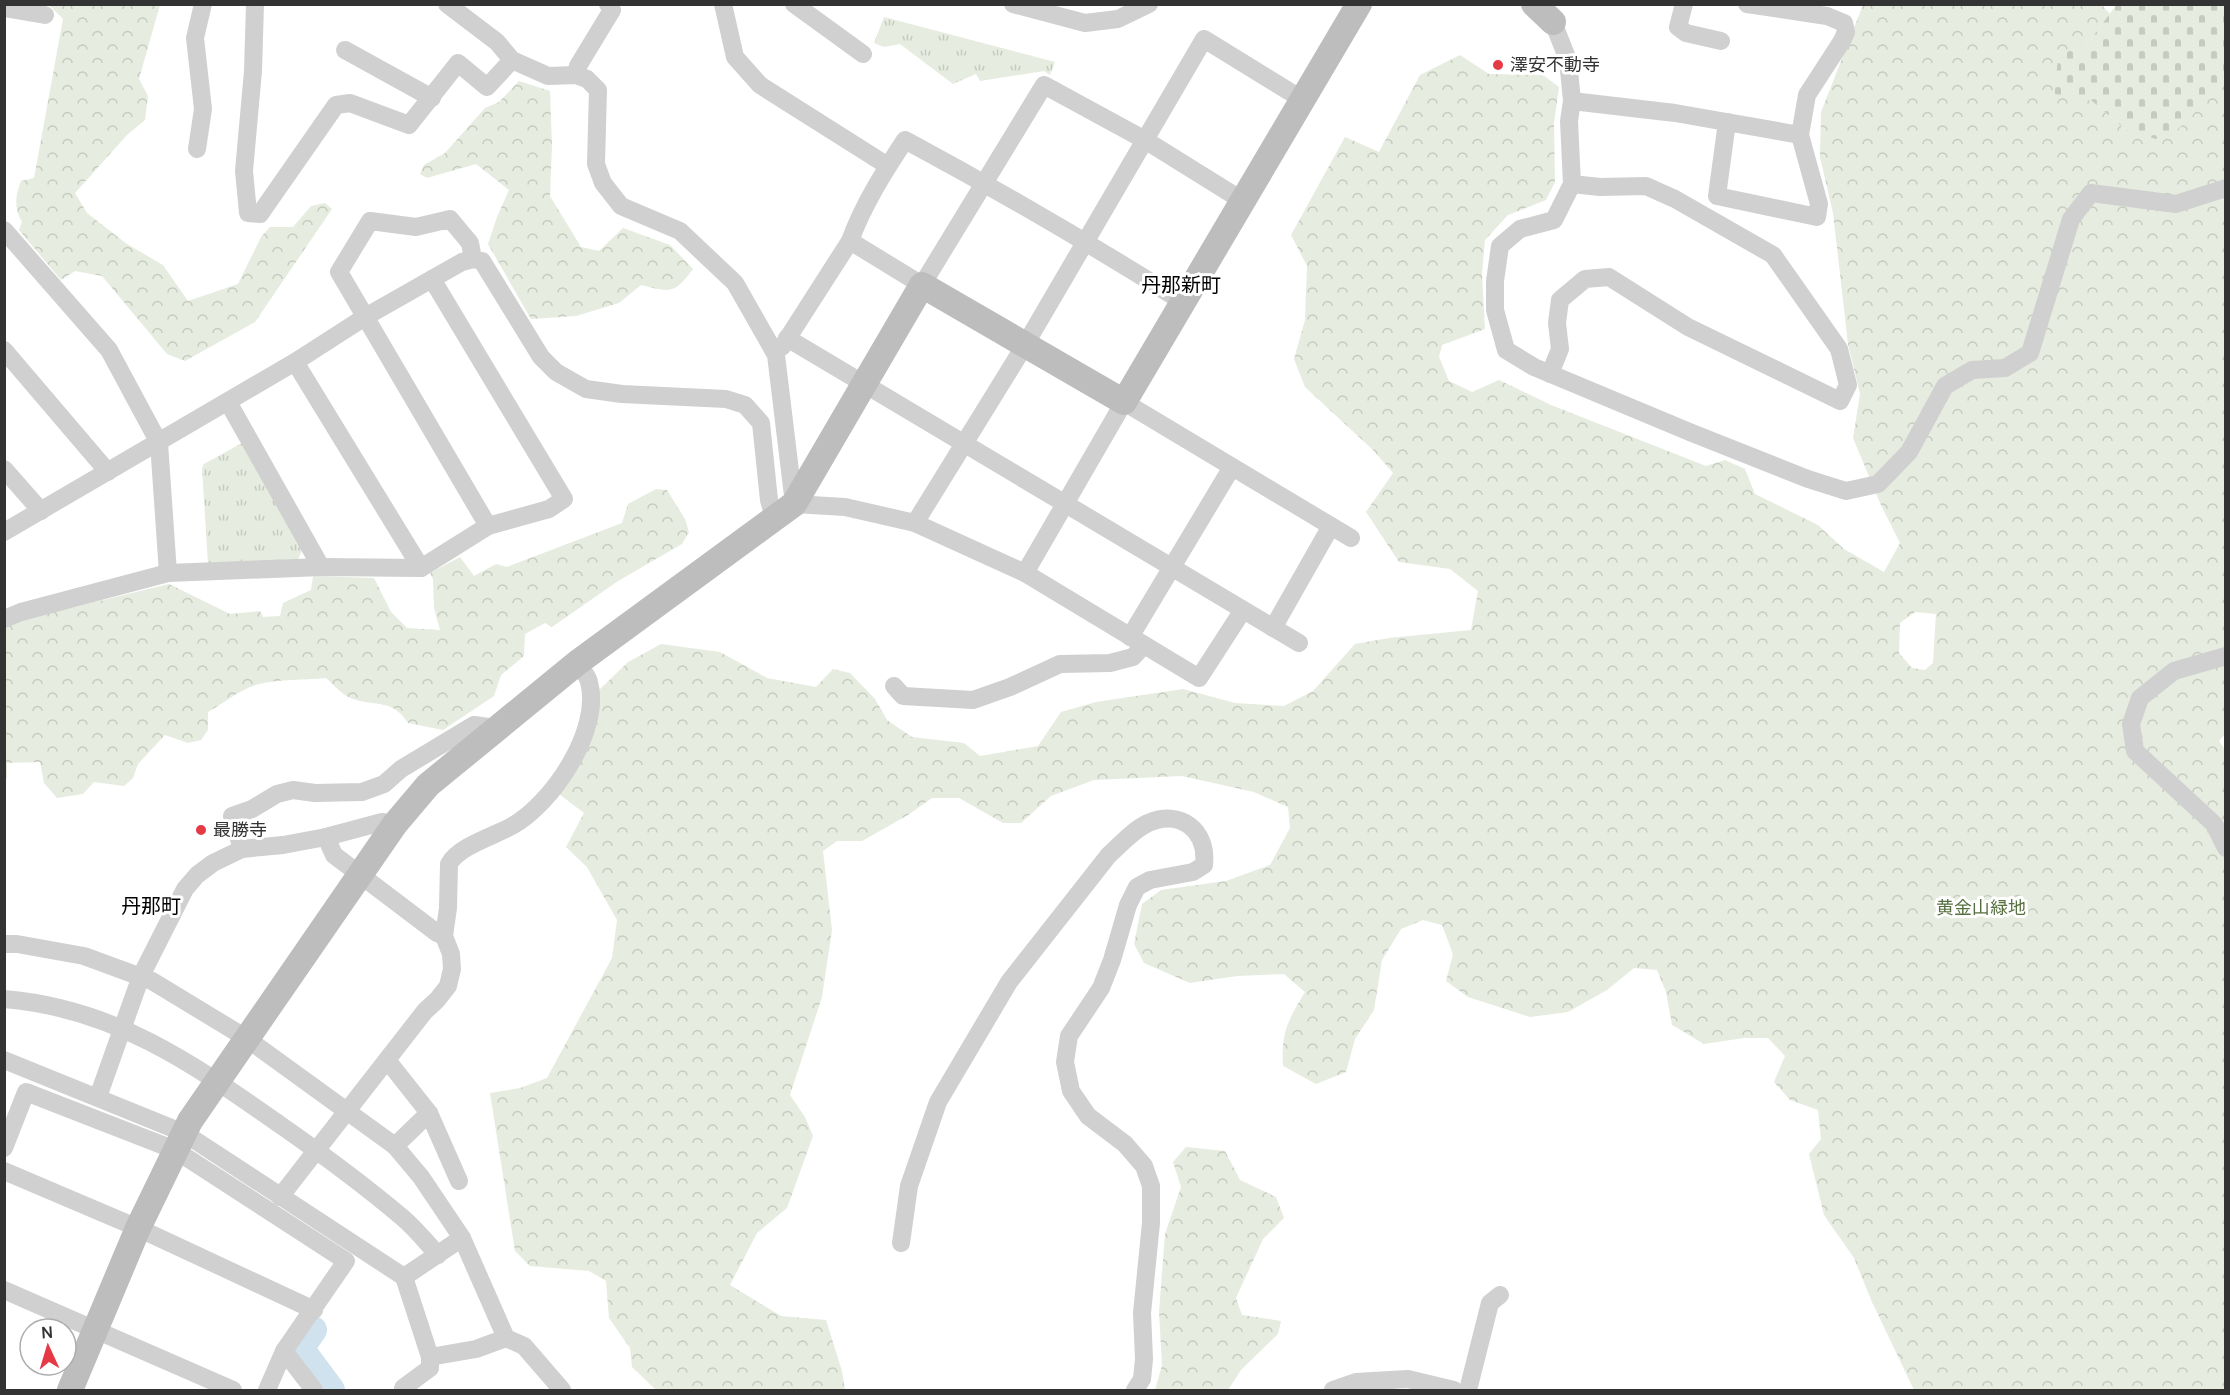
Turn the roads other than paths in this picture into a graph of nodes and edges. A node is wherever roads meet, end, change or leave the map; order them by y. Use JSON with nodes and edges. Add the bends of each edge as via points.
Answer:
{"nodes":[{"id":1,"x":202,"y":4,"type":"edge"},
{"id":2,"x":255,"y":4,"type":"edge"},
{"id":3,"x":447,"y":4,"type":"edge"},
{"id":4,"x":608,"y":4,"type":"edge"},
{"id":5,"x":723,"y":4,"type":"edge"},
{"id":6,"x":794,"y":4,"type":"edge"},
{"id":7,"x":1012,"y":4,"type":"edge"},
{"id":8,"x":1149,"y":4,"type":"edge"},
{"id":9,"x":1359,"y":4,"type":"edge"},
{"id":10,"x":1534,"y":4,"type":"edge"},
{"id":11,"x":1684,"y":4,"type":"edge"},
{"id":12,"x":1747,"y":4,"type":"edge"},
{"id":13,"x":4,"y":8,"type":"edge"},
{"id":14,"x":1826,"y":10,"type":"edge"},
{"id":15,"x":45,"y":15,"type":"dead end"},
{"id":16,"x":1553,"y":22,"type":"joint"},
{"id":17,"x":1721,"y":41,"type":"dead end"},
{"id":18,"x":345,"y":50,"type":"dead end"},
{"id":19,"x":863,"y":54,"type":"dead end"},
{"id":20,"x":512,"y":60,"type":"junction"},
{"id":21,"x":576,"y":75,"type":"junction"},
{"id":22,"x":432,"y":98,"type":"junction"},
{"id":23,"x":1303,"y":100,"type":"junction"},
{"id":24,"x":1572,"y":101,"type":"junction"},
{"id":25,"x":1728,"y":122,"type":"junction"},
{"id":26,"x":1800,"y":135,"type":"junction"},
{"id":27,"x":1145,"y":140,"type":"junction"},
{"id":28,"x":197,"y":150,"type":"dead end"},
{"id":29,"x":888,"y":166,"type":"junction"},
{"id":30,"x":985,"y":182,"type":"junction"},
{"id":31,"x":1572,"y":184,"type":"junction"},
{"id":32,"x":2226,"y":188,"type":"edge"},
{"id":33,"x":1243,"y":201,"type":"junction"},
{"id":34,"x":4,"y":230,"type":"edge"},
{"id":35,"x":850,"y":241,"type":"junction"},
{"id":36,"x":1086,"y":241,"type":"junction"},
{"id":37,"x":472,"y":259,"type":"junction"},
{"id":38,"x":432,"y":279,"type":"junction"},
{"id":39,"x":922,"y":285,"type":"junction"},
{"id":40,"x":1183,"y":302,"type":"junction"},
{"id":41,"x":365,"y":317,"type":"junction"},
{"id":42,"x":787,"y":338,"type":"junction"},
{"id":43,"x":1025,"y":345,"type":"junction"},
{"id":44,"x":4,"y":350,"type":"edge"},
{"id":45,"x":776,"y":355,"type":"junction"},
{"id":46,"x":295,"y":362,"type":"junction"},
{"id":47,"x":1550,"y":374,"type":"junction"},
{"id":48,"x":865,"y":383,"type":"junction"},
{"id":49,"x":228,"y":402,"type":"junction"},
{"id":50,"x":1124,"y":402,"type":"junction"},
{"id":51,"x":159,"y":443,"type":"junction"},
{"id":52,"x":965,"y":443,"type":"junction"},
{"id":53,"x":1232,"y":467,"type":"junction"},
{"id":54,"x":4,"y":469,"type":"edge"},
{"id":55,"x":108,"y":472,"type":"junction"},
{"id":56,"x":1065,"y":503,"type":"junction"},
{"id":57,"x":41,"y":511,"type":"junction"},
{"id":58,"x":784,"y":511,"type":"junction"},
{"id":59,"x":915,"y":523,"type":"junction"},
{"id":60,"x":488,"y":526,"type":"junction"},
{"id":61,"x":1331,"y":526,"type":"junction"},
{"id":62,"x":4,"y":532,"type":"edge"},
{"id":63,"x":1351,"y":538,"type":"dead end"},
{"id":64,"x":321,"y":567,"type":"junction"},
{"id":65,"x":1172,"y":567,"type":"junction"},
{"id":66,"x":421,"y":568,"type":"junction"},
{"id":67,"x":168,"y":573,"type":"junction"},
{"id":68,"x":1025,"y":573,"type":"junction"},
{"id":69,"x":1243,"y":610,"type":"junction"},
{"id":70,"x":4,"y":619,"type":"edge"},
{"id":71,"x":1273,"y":628,"type":"junction"},
{"id":72,"x":1137,"y":641,"type":"junction"},
{"id":73,"x":1299,"y":644,"type":"dead end"},
{"id":74,"x":2226,"y":656,"type":"edge"},
{"id":75,"x":578,"y":663,"type":"junction"},
{"id":76,"x":894,"y":686,"type":"dead end"},
{"id":77,"x":496,"y":728,"type":"junction"},
{"id":78,"x":395,"y":824,"type":"junction"},
{"id":79,"x":326,"y":837,"type":"junction"},
{"id":80,"x":2226,"y":848,"type":"edge"},
{"id":81,"x":242,"y":849,"type":"junction"},
{"id":82,"x":360,"y":873,"type":"junction"},
{"id":83,"x":444,"y":936,"type":"junction"},
{"id":84,"x":4,"y":944,"type":"edge"},
{"id":85,"x":141,"y":976,"type":"junction"},
{"id":86,"x":4,"y":999,"type":"edge"},
{"id":87,"x":122,"y":1027,"type":"junction"},
{"id":88,"x":246,"y":1038,"type":"junction"},
{"id":89,"x":4,"y":1060,"type":"edge"},
{"id":90,"x":387,"y":1060,"type":"junction"},
{"id":91,"x":217,"y":1080,"type":"junction"},
{"id":92,"x":98,"y":1097,"type":"junction"},
{"id":93,"x":347,"y":1110,"type":"junction"},
{"id":94,"x":429,"y":1113,"type":"junction"},
{"id":95,"x":179,"y":1142,"type":"junction"},
{"id":96,"x":394,"y":1146,"type":"junction"},
{"id":97,"x":4,"y":1149,"type":"edge"},
{"id":98,"x":316,"y":1150,"type":"junction"},
{"id":99,"x":4,"y":1171,"type":"edge"},
{"id":100,"x":459,"y":1181,"type":"dead end"},
{"id":101,"x":280,"y":1197,"type":"junction"},
{"id":102,"x":138,"y":1228,"type":"junction"},
{"id":103,"x":462,"y":1238,"type":"junction"},
{"id":104,"x":901,"y":1243,"type":"dead end"},
{"id":105,"x":438,"y":1255,"type":"junction"},
{"id":106,"x":404,"y":1277,"type":"junction"},
{"id":107,"x":4,"y":1290,"type":"edge"},
{"id":108,"x":1500,"y":1294,"type":"dead end"},
{"id":109,"x":314,"y":1310,"type":"junction"},
{"id":110,"x":96,"y":1329,"type":"junction"},
{"id":111,"x":507,"y":1338,"type":"junction"},
{"id":112,"x":284,"y":1352,"type":"junction"},
{"id":113,"x":430,"y":1357,"type":"junction"},
{"id":114,"x":557,"y":1389,"type":"edge"},
{"id":115,"x":70,"y":1390,"type":"edge"},
{"id":116,"x":233,"y":1390,"type":"edge"},
{"id":117,"x":267,"y":1390,"type":"edge"},
{"id":118,"x":314,"y":1390,"type":"edge"},
{"id":119,"x":405,"y":1390,"type":"edge"},
{"id":120,"x":1135,"y":1390,"type":"edge"},
{"id":121,"x":1333,"y":1390,"type":"edge"},
{"id":122,"x":1454,"y":1390,"type":"edge"},
{"id":123,"x":1468,"y":1390,"type":"edge"}],
"edges":[{"from":1,"to":28,"type":"street","via":[[195,38],[203,109]]},
{"from":2,"to":22,"type":"street","via":[[244,171],[248,213],[260,214],[336,105],[350,103],[409,125]]},
{"from":3,"to":20,"type":"street","via":[[497,42]]},
{"from":4,"to":21,"type":"street","via":[[612,10]]},
{"from":5,"to":29,"type":"street","via":[[735,57],[760,85]]},
{"from":6,"to":19,"type":"street"},
{"from":7,"to":8,"type":"street","via":[[1085,23],[1118,19]]},
{"from":9,"to":23,"type":"street"},
{"from":10,"to":16,"type":"street"},
{"from":11,"to":17,"type":"street","via":[[1678,27],[1686,33]]},
{"from":12,"to":14,"type":"street"},
{"from":13,"to":15,"type":"street"},
{"from":14,"to":26,"type":"street","via":[[1844,23],[1846,32],[1807,95]]},
{"from":16,"to":24,"type":"street","via":[[1568,60]]},
{"from":18,"to":22,"type":"street"},
{"from":20,"to":21,"type":"street","via":[[548,76]]},
{"from":20,"to":22,"type":"street","via":[[487,87],[458,63]]},
{"from":21,"to":45,"type":"street","via":[[598,90],[596,164],[603,183],[621,206],[680,231],[735,283]]},
{"from":23,"to":27,"type":"street","via":[[1204,39]]},
{"from":23,"to":33,"type":"street"},
{"from":24,"to":25,"type":"street"},
{"from":24,"to":31,"type":"street"},
{"from":25,"to":26,"type":"street"},
{"from":25,"to":26,"type":"street","via":[[1717,196],[1817,217],[1820,204]]},
{"from":27,"to":30,"type":"street","via":[[1044,85]]},
{"from":27,"to":33,"type":"street"},
{"from":27,"to":36,"type":"street"},
{"from":29,"to":30,"type":"street","via":[[905,140]]},
{"from":29,"to":35,"type":"street"},
{"from":30,"to":36,"type":"street"},
{"from":30,"to":39,"type":"street"},
{"from":31,"to":47,"type":"street","via":[[1554,220],[1520,229],[1500,246],[1495,280],[1495,310],[1506,350]]},
{"from":31,"to":47,"type":"street","via":[[1646,186],[1773,255],[1839,349],[1848,385],[1839,401],[1688,327],[1609,277],[1585,279],[1560,300],[1560,350]]},
{"from":32,"to":47,"type":"street","via":[[2176,204],[2091,193],[2071,219],[2030,353],[2004,368],[1972,370],[1945,386],[1909,452],[1878,484],[1846,491],[1808,479]]},
{"from":33,"to":40,"type":"street"},
{"from":34,"to":51,"type":"street","via":[[109,350]]},
{"from":35,"to":39,"type":"street"},
{"from":35,"to":42,"type":"street"},
{"from":36,"to":40,"type":"street"},
{"from":36,"to":43,"type":"street"},
{"from":37,"to":38,"type":"street"},
{"from":37,"to":41,"type":"street","via":[[470,243],[450,219],[416,227],[370,221],[339,272]]},
{"from":37,"to":58,"type":"street","via":[[482,261],[541,357],[556,372],[586,389],[726,399],[745,405],[761,423],[770,500]]},
{"from":38,"to":41,"type":"street"},
{"from":38,"to":60,"type":"street","via":[[564,499],[549,509]]},
{"from":39,"to":43,"type":"street"},
{"from":39,"to":48,"type":"street"},
{"from":40,"to":50,"type":"street"},
{"from":41,"to":46,"type":"street"},
{"from":41,"to":60,"type":"street"},
{"from":42,"to":45,"type":"street"},
{"from":42,"to":48,"type":"street"},
{"from":43,"to":50,"type":"street"},
{"from":43,"to":52,"type":"street"},
{"from":44,"to":55,"type":"street"},
{"from":45,"to":58,"type":"street"},
{"from":46,"to":49,"type":"street"},
{"from":46,"to":66,"type":"street"},
{"from":48,"to":52,"type":"street"},
{"from":48,"to":58,"type":"street"},
{"from":49,"to":51,"type":"street"},
{"from":49,"to":64,"type":"street"},
{"from":50,"to":53,"type":"street"},
{"from":50,"to":56,"type":"street"},
{"from":51,"to":55,"type":"street"},
{"from":51,"to":67,"type":"street"},
{"from":52,"to":56,"type":"street"},
{"from":52,"to":59,"type":"street"},
{"from":53,"to":61,"type":"street"},
{"from":53,"to":65,"type":"street"},
{"from":54,"to":57,"type":"street"},
{"from":55,"to":57,"type":"street"},
{"from":56,"to":65,"type":"street"},
{"from":56,"to":68,"type":"street"},
{"from":57,"to":62,"type":"street"},
{"from":58,"to":59,"type":"street","via":[[845,507]]},
{"from":58,"to":75,"type":"street"},
{"from":59,"to":68,"type":"street"},
{"from":60,"to":66,"type":"street"},
{"from":61,"to":63,"type":"street"},
{"from":61,"to":71,"type":"street"},
{"from":64,"to":66,"type":"street"},
{"from":64,"to":67,"type":"street"},
{"from":65,"to":69,"type":"street"},
{"from":65,"to":72,"type":"street"},
{"from":67,"to":70,"type":"street"},
{"from":68,"to":72,"type":"street"},
{"from":69,"to":71,"type":"street"},
{"from":69,"to":72,"type":"street","via":[[1199,678]]},
{"from":71,"to":73,"type":"street"},
{"from":72,"to":76,"type":"street","via":[[1133,657],[1110,663],[1060,664],[973,700],[903,696]]},
{"from":74,"to":80,"type":"street","via":[[2174,671],[2140,698],[2131,724],[2135,751],[2214,824]]},
{"from":75,"to":77,"type":"street"},
{"from":75,"to":83,"type":"street","via":[[589,682],[590,702],[581,742],[564,776],[547,798],[512,826],[453,858],[449,864]]},
{"from":77,"to":78,"type":"street","via":[[428,785]]},
{"from":77,"to":81,"type":"street","via":[[474,725],[401,769],[384,784],[362,792],[293,790],[277,794],[232,816]]},
{"from":78,"to":79,"type":"street","via":[[367,824]]},
{"from":78,"to":82,"type":"street"},
{"from":79,"to":81,"type":"street"},
{"from":79,"to":82,"type":"street","via":[[334,855]]},
{"from":81,"to":85,"type":"street","via":[[197,874],[185,889]]},
{"from":82,"to":83,"type":"street"},
{"from":82,"to":88,"type":"street"},
{"from":83,"to":90,"type":"street","via":[[451,954],[448,986]]},
{"from":84,"to":85,"type":"street","via":[[84,956]]},
{"from":85,"to":87,"type":"street"},
{"from":85,"to":88,"type":"street"},
{"from":86,"to":87,"type":"street","via":[[70,1009]]},
{"from":87,"to":91,"type":"street","via":[[175,1053]]},
{"from":87,"to":92,"type":"street"},
{"from":88,"to":91,"type":"street"},
{"from":88,"to":93,"type":"street"},
{"from":89,"to":92,"type":"street"},
{"from":90,"to":93,"type":"street"},
{"from":90,"to":94,"type":"street"},
{"from":91,"to":95,"type":"street"},
{"from":91,"to":98,"type":"street"},
{"from":92,"to":95,"type":"street"},
{"from":93,"to":96,"type":"street"},
{"from":93,"to":98,"type":"street"},
{"from":94,"to":96,"type":"street"},
{"from":94,"to":100,"type":"street"},
{"from":95,"to":97,"type":"street","via":[[26,1092]]},
{"from":95,"to":101,"type":"street"},
{"from":95,"to":102,"type":"street"},
{"from":95,"to":109,"type":"street","via":[[346,1261]]},
{"from":96,"to":103,"type":"street","via":[[421,1177]]},
{"from":98,"to":101,"type":"street"},
{"from":98,"to":105,"type":"street","via":[[405,1220]]},
{"from":99,"to":102,"type":"street"},
{"from":101,"to":106,"type":"street"},
{"from":102,"to":109,"type":"street"},
{"from":102,"to":110,"type":"street"},
{"from":103,"to":105,"type":"street"},
{"from":103,"to":111,"type":"street"},
{"from":104,"to":120,"type":"street","via":[[909,1186],[938,1102],[1009,982],[1108,856],[1127,838],[1148,824],[1181,820],[1203,841],[1204,865],[1193,872],[1150,880],[1137,887],[1101,988],[1069,1036],[1065,1062],[1071,1091],[1088,1116],[1125,1144],[1144,1166],[1151,1185],[1142,1313],[1144,1359],[1142,1379]]},
{"from":105,"to":106,"type":"street"},
{"from":106,"to":113,"type":"street"},
{"from":107,"to":110,"type":"street"},
{"from":108,"to":123,"type":"street","via":[[1490,1303]]},
{"from":109,"to":112,"type":"street"},
{"from":110,"to":115,"type":"street"},
{"from":110,"to":116,"type":"street"},
{"from":111,"to":113,"type":"street","via":[[476,1349]]},
{"from":111,"to":114,"type":"street","via":[[524,1346]]},
{"from":112,"to":117,"type":"street"},
{"from":112,"to":118,"type":"street"},
{"from":113,"to":119,"type":"street","via":[[430,1368]]},
{"from":121,"to":122,"type":"street","via":[[1356,1382],[1408,1379]]}]}
